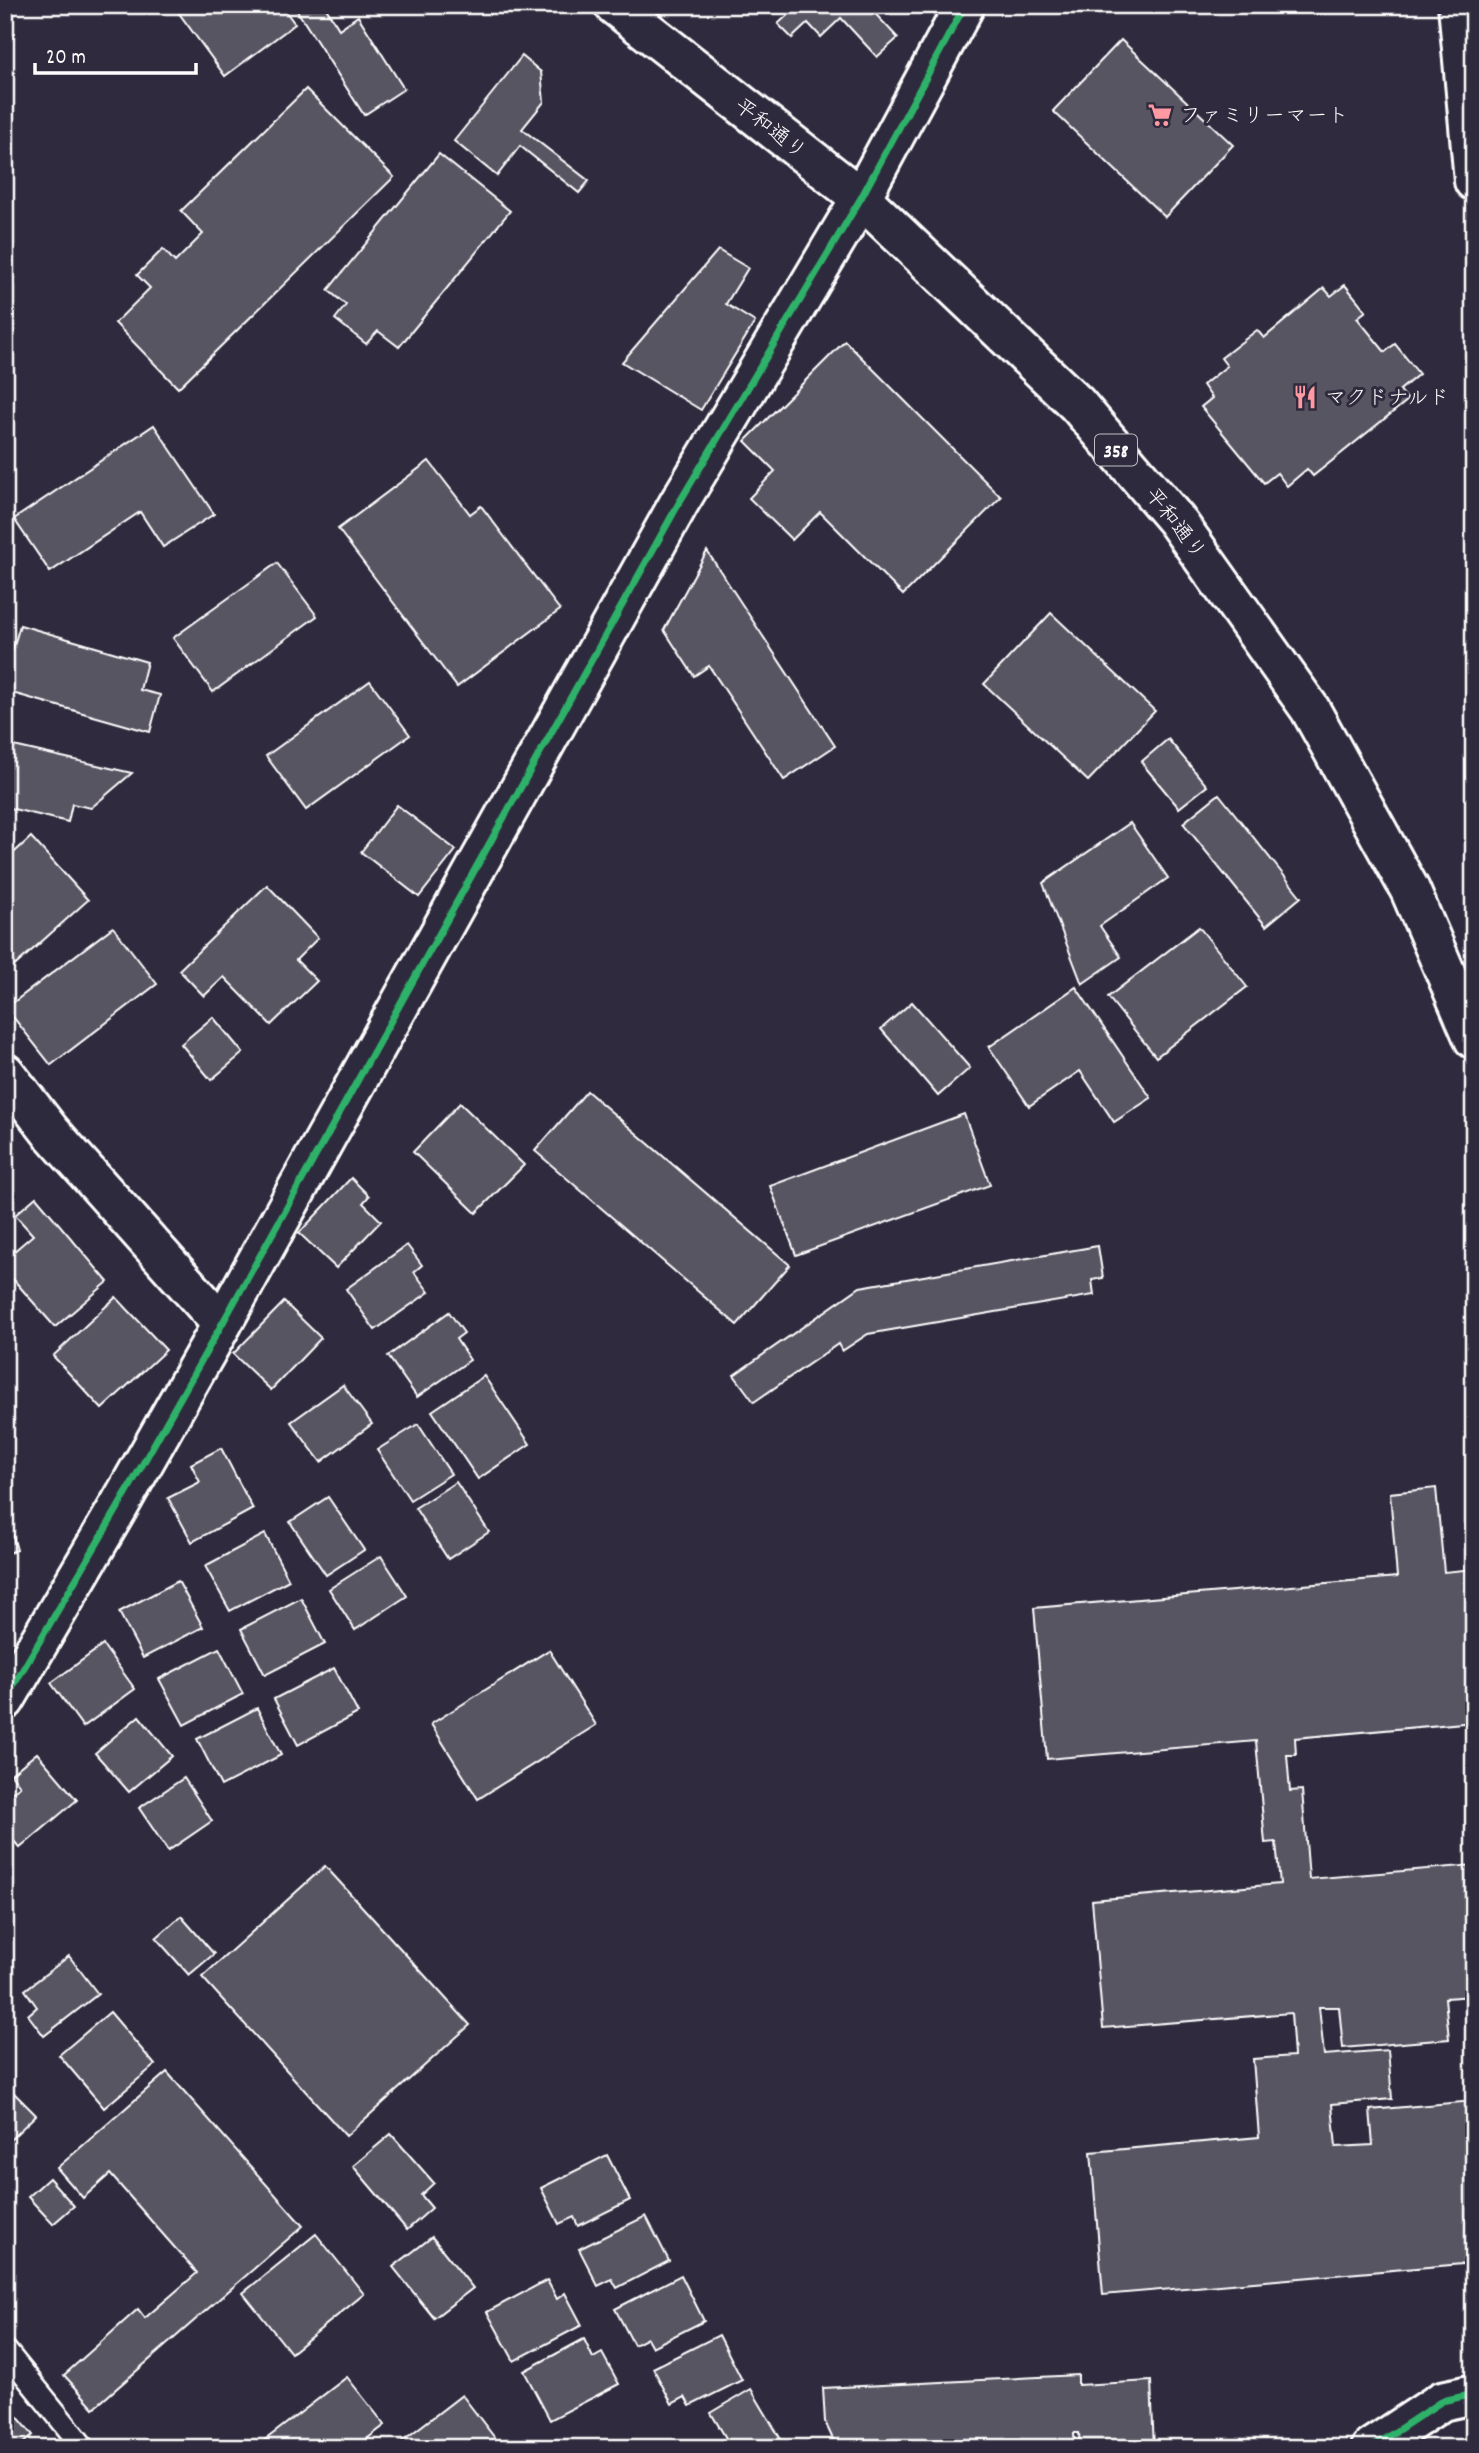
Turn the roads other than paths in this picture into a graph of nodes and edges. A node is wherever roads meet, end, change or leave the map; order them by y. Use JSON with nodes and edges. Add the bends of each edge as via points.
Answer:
{"nodes":[{"id":1,"x":614,"y":5,"type":"edge"},
{"id":2,"x":965,"y":5,"type":"edge"},
{"id":3,"x":1458,"y":5,"type":"edge"},
{"id":4,"x":1474,"y":181,"type":"edge"},
{"id":5,"x":861,"y":198,"type":"junction"},
{"id":6,"x":1471,"y":1024,"type":"edge"},
{"id":7,"x":5,"y":1073,"type":"edge"},
{"id":8,"x":222,"y":1324,"type":"junction"},
{"id":9,"x":5,"y":1700,"type":"edge"},
{"id":10,"x":5,"y":2350,"type":"edge"},
{"id":11,"x":1474,"y":2394,"type":"edge"},
{"id":12,"x":84,"y":2448,"type":"edge"},
{"id":13,"x":1371,"y":2448,"type":"edge"}],
"edges":[{"from":1,"to":5,"type":"main road","name":"平和通り","number":"358"},
{"from":2,"to":5,"type":"main road"},
{"from":3,"to":4,"type":"main road"},
{"from":5,"to":6,"type":"main road","name":"平和通り","number":"358","via":[[1077,404],[1176,520],[1310,709],[1410,890]]},
{"from":5,"to":8,"type":"main road","via":[[679,503]]},
{"from":7,"to":8,"type":"main road","via":[[50,1131]]},
{"from":8,"to":9,"type":"main road"},
{"from":10,"to":12,"type":"lane"},
{"from":11,"to":13,"type":"main road","via":[[1442,2401]]}]}
